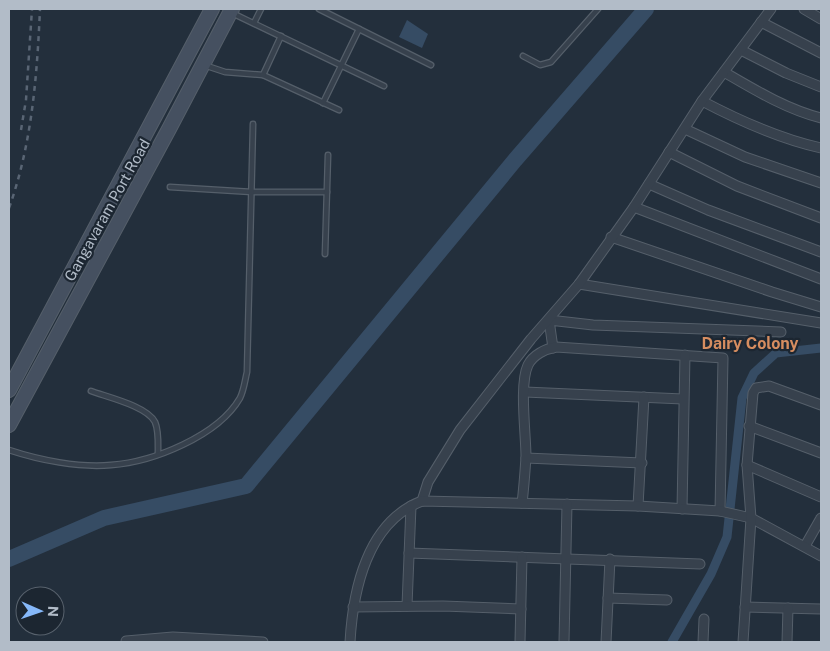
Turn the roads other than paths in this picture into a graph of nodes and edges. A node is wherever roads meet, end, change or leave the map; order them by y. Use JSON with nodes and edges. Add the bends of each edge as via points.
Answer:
{"nodes":[{"id":1,"x":212,"y":9,"type":"edge"},
{"id":2,"x":261,"y":9,"type":"edge"},
{"id":3,"x":319,"y":9,"type":"edge"},
{"id":4,"x":598,"y":9,"type":"edge"},
{"id":5,"x":771,"y":9,"type":"edge"},
{"id":6,"x":804,"y":9,"type":"edge"},
{"id":7,"x":231,"y":10,"type":"edge"},
{"id":8,"x":821,"y":19,"type":"edge"},
{"id":9,"x":761,"y":22,"type":"junction"},
{"id":10,"x":254,"y":23,"type":"junction"},
{"id":11,"x":359,"y":29,"type":"junction"},
{"id":12,"x":281,"y":36,"type":"junction"},
{"id":13,"x":741,"y":50,"type":"junction"},
{"id":14,"x":821,"y":53,"type":"edge"},
{"id":15,"x":524,"y":56,"type":"dead end"},
{"id":16,"x":203,"y":64,"type":"junction"},
{"id":17,"x":341,"y":64,"type":"junction"},
{"id":18,"x":431,"y":65,"type":"dead end"},
{"id":19,"x":724,"y":72,"type":"junction"},
{"id":20,"x":263,"y":75,"type":"junction"},
{"id":21,"x":384,"y":86,"type":"dead end"},
{"id":22,"x":821,"y":87,"type":"edge"},
{"id":23,"x":702,"y":101,"type":"junction"},
{"id":24,"x":323,"y":103,"type":"junction"},
{"id":25,"x":339,"y":110,"type":"dead end"},
{"id":26,"x":821,"y":118,"type":"edge"},
{"id":27,"x":253,"y":124,"type":"dead end"},
{"id":28,"x":685,"y":129,"type":"junction"},
{"id":29,"x":821,"y":148,"type":"edge"},
{"id":30,"x":670,"y":152,"type":"junction"},
{"id":31,"x":328,"y":155,"type":"dead end"},
{"id":32,"x":821,"y":183,"type":"edge"},
{"id":33,"x":649,"y":184,"type":"junction"},
{"id":34,"x":170,"y":187,"type":"dead end"},
{"id":35,"x":252,"y":192,"type":"junction"},
{"id":36,"x":327,"y":192,"type":"junction"},
{"id":37,"x":634,"y":207,"type":"junction"},
{"id":38,"x":821,"y":218,"type":"edge"},
{"id":39,"x":612,"y":237,"type":"junction"},
{"id":40,"x":821,"y":252,"type":"edge"},
{"id":41,"x":325,"y":254,"type":"dead end"},
{"id":42,"x":821,"y":279,"type":"edge"},
{"id":43,"x":579,"y":284,"type":"junction"},
{"id":44,"x":821,"y":307,"type":"edge"},
{"id":45,"x":549,"y":320,"type":"junction"},
{"id":46,"x":821,"y":323,"type":"edge"},
{"id":47,"x":781,"y":332,"type":"dead end"},
{"id":48,"x":553,"y":348,"type":"junction"},
{"id":49,"x":685,"y":355,"type":"junction"},
{"id":50,"x":9,"y":390,"type":"edge"},
{"id":51,"x":91,"y":391,"type":"dead end"},
{"id":52,"x":525,"y":392,"type":"junction"},
{"id":53,"x":644,"y":397,"type":"junction"},
{"id":54,"x":682,"y":399,"type":"junction"},
{"id":55,"x":821,"y":405,"type":"edge"},
{"id":56,"x":9,"y":425,"type":"edge"},
{"id":57,"x":749,"y":426,"type":"junction"},
{"id":58,"x":9,"y":450,"type":"edge"},
{"id":59,"x":821,"y":453,"type":"edge"},
{"id":60,"x":158,"y":454,"type":"junction"},
{"id":61,"x":526,"y":458,"type":"junction"},
{"id":62,"x":642,"y":463,"type":"junction"},
{"id":63,"x":747,"y":465,"type":"junction"},
{"id":64,"x":821,"y":498,"type":"edge"},
{"id":65,"x":422,"y":500,"type":"junction"},
{"id":66,"x":522,"y":502,"type":"junction"},
{"id":67,"x":567,"y":504,"type":"junction"},
{"id":68,"x":411,"y":506,"type":"junction"},
{"id":69,"x":638,"y":506,"type":"junction"},
{"id":70,"x":682,"y":509,"type":"junction"},
{"id":71,"x":720,"y":511,"type":"junction"},
{"id":72,"x":751,"y":518,"type":"junction"},
{"id":73,"x":821,"y":518,"type":"edge"},
{"id":74,"x":805,"y":546,"type":"junction"},
{"id":75,"x":409,"y":553,"type":"junction"},
{"id":76,"x":821,"y":556,"type":"edge"},
{"id":77,"x":522,"y":557,"type":"junction"},
{"id":78,"x":567,"y":558,"type":"junction"},
{"id":79,"x":610,"y":560,"type":"junction"},
{"id":80,"x":700,"y":564,"type":"dead end"},
{"id":81,"x":608,"y":598,"type":"junction"},
{"id":82,"x":667,"y":600,"type":"dead end"},
{"id":83,"x":407,"y":606,"type":"junction"},
{"id":84,"x":353,"y":607,"type":"junction"},
{"id":85,"x":745,"y":607,"type":"junction"},
{"id":86,"x":788,"y":608,"type":"junction"},
{"id":87,"x":521,"y":609,"type":"junction"},
{"id":88,"x":821,"y":609,"type":"edge"},
{"id":89,"x":704,"y":619,"type":"dead end"},
{"id":90,"x":150,"y":640,"type":"edge"},
{"id":91,"x":187,"y":640,"type":"edge"},
{"id":92,"x":126,"y":641,"type":"dead end"},
{"id":93,"x":225,"y":641,"type":"edge"},
{"id":94,"x":263,"y":642,"type":"edge"},
{"id":95,"x":350,"y":642,"type":"edge"},
{"id":96,"x":520,"y":642,"type":"edge"},
{"id":97,"x":564,"y":642,"type":"edge"},
{"id":98,"x":606,"y":642,"type":"edge"},
{"id":99,"x":703,"y":642,"type":"edge"},
{"id":100,"x":743,"y":642,"type":"edge"},
{"id":101,"x":788,"y":642,"type":"edge"}],
"edges":[{"from":1,"to":50,"type":"street","name":"Gangavaram Port Road"},
{"from":2,"to":10,"type":"lane"},
{"from":3,"to":11,"type":"lane"},
{"from":4,"to":15,"type":"lane","via":[[551,62],[540,65]]},
{"from":5,"to":9,"type":"street"},
{"from":6,"to":8,"type":"street"},
{"from":7,"to":10,"type":"lane"},
{"from":7,"to":16,"type":"street","name":"Gangavaram Port Road"},
{"from":9,"to":13,"type":"street"},
{"from":9,"to":14,"type":"street"},
{"from":10,"to":12,"type":"lane"},
{"from":11,"to":17,"type":"lane"},
{"from":11,"to":18,"type":"lane"},
{"from":12,"to":17,"type":"lane"},
{"from":12,"to":20,"type":"lane"},
{"from":13,"to":19,"type":"street"},
{"from":13,"to":22,"type":"street"},
{"from":16,"to":20,"type":"lane","via":[[225,72]]},
{"from":16,"to":56,"type":"street","name":"Gangavaram Port Road"},
{"from":17,"to":21,"type":"lane"},
{"from":17,"to":24,"type":"lane"},
{"from":19,"to":23,"type":"street"},
{"from":19,"to":26,"type":"street","via":[[777,101]]},
{"from":20,"to":24,"type":"lane"},
{"from":23,"to":28,"type":"street"},
{"from":23,"to":29,"type":"street","via":[[790,140]]},
{"from":24,"to":25,"type":"lane"},
{"from":27,"to":35,"type":"lane"},
{"from":28,"to":30,"type":"street"},
{"from":28,"to":32,"type":"street","via":[[745,157]]},
{"from":30,"to":33,"type":"street"},
{"from":30,"to":38,"type":"street","via":[[737,186]]},
{"from":31,"to":36,"type":"lane"},
{"from":33,"to":37,"type":"street"},
{"from":33,"to":40,"type":"street"},
{"from":34,"to":35,"type":"lane"},
{"from":35,"to":36,"type":"lane"},
{"from":35,"to":60,"type":"lane","via":[[244,388],[228,413],[200,436]]},
{"from":36,"to":41,"type":"lane"},
{"from":37,"to":39,"type":"street"},
{"from":37,"to":42,"type":"street"},
{"from":39,"to":43,"type":"street"},
{"from":39,"to":44,"type":"street"},
{"from":43,"to":45,"type":"street"},
{"from":43,"to":46,"type":"street"},
{"from":45,"to":47,"type":"street","via":[[593,325]]},
{"from":45,"to":48,"type":"street"},
{"from":45,"to":65,"type":"street","via":[[460,430],[428,482]]},
{"from":48,"to":49,"type":"street"},
{"from":48,"to":52,"type":"street","via":[[538,354],[528,364]]},
{"from":49,"to":54,"type":"street"},
{"from":49,"to":71,"type":"street","via":[[720,356],[725,360]]},
{"from":51,"to":60,"type":"lane","via":[[148,413],[155,422]]},
{"from":52,"to":53,"type":"street"},
{"from":52,"to":61,"type":"street"},
{"from":53,"to":54,"type":"street"},
{"from":53,"to":62,"type":"street"},
{"from":54,"to":70,"type":"street"},
{"from":55,"to":57,"type":"street","via":[[761,386],[753,393]]},
{"from":57,"to":59,"type":"street"},
{"from":57,"to":63,"type":"street"},
{"from":58,"to":60,"type":"lane","via":[[49,459],[110,465]]},
{"from":61,"to":62,"type":"street"},
{"from":61,"to":66,"type":"street"},
{"from":62,"to":69,"type":"street"},
{"from":63,"to":64,"type":"street"},
{"from":63,"to":72,"type":"street"},
{"from":65,"to":66,"type":"street"},
{"from":65,"to":68,"type":"street"},
{"from":66,"to":67,"type":"street"},
{"from":67,"to":69,"type":"street"},
{"from":67,"to":78,"type":"street"},
{"from":68,"to":75,"type":"street"},
{"from":68,"to":84,"type":"street","via":[[392,522],[367,557],[359,576]]},
{"from":69,"to":70,"type":"street"},
{"from":70,"to":71,"type":"street"},
{"from":71,"to":72,"type":"street"},
{"from":72,"to":74,"type":"street"},
{"from":72,"to":85,"type":"street"},
{"from":73,"to":74,"type":"street"},
{"from":74,"to":76,"type":"street"},
{"from":75,"to":77,"type":"street"},
{"from":75,"to":83,"type":"street"},
{"from":77,"to":78,"type":"street"},
{"from":77,"to":87,"type":"street"},
{"from":78,"to":79,"type":"street"},
{"from":78,"to":97,"type":"street"},
{"from":79,"to":80,"type":"street"},
{"from":79,"to":81,"type":"street"},
{"from":81,"to":82,"type":"street"},
{"from":81,"to":98,"type":"street"},
{"from":83,"to":84,"type":"street"},
{"from":83,"to":87,"type":"street"},
{"from":84,"to":95,"type":"street"},
{"from":85,"to":86,"type":"street"},
{"from":85,"to":100,"type":"street"},
{"from":86,"to":88,"type":"street"},
{"from":86,"to":101,"type":"street"},
{"from":87,"to":96,"type":"street"},
{"from":89,"to":99,"type":"street"},
{"from":90,"to":91,"type":"street"},
{"from":90,"to":92,"type":"street"},
{"from":91,"to":93,"type":"street"},
{"from":93,"to":94,"type":"street"}]}
